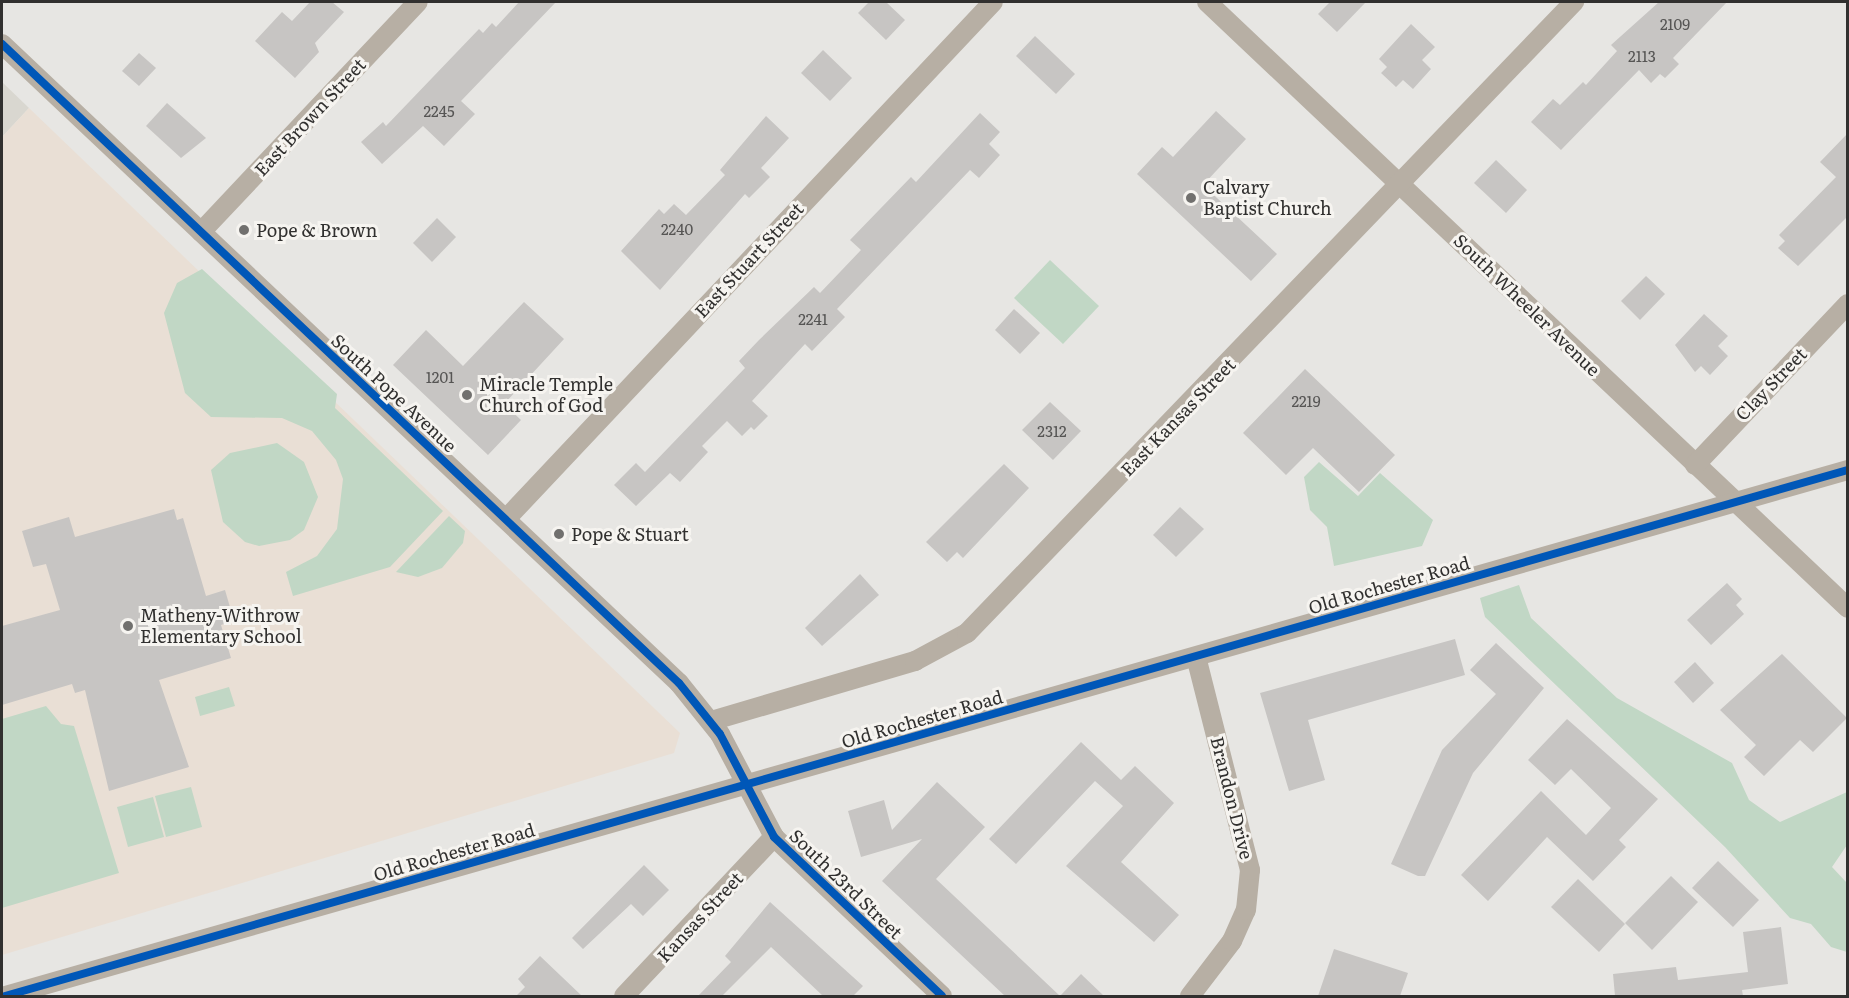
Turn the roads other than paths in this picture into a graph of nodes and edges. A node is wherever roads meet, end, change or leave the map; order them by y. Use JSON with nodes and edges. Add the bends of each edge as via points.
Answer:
{"nodes":[{"id":1,"x":418,"y":2,"type":"edge"},
{"id":2,"x":993,"y":2,"type":"edge"},
{"id":3,"x":1207,"y":2,"type":"edge"},
{"id":4,"x":1574,"y":2,"type":"edge"},
{"id":5,"x":2,"y":44,"type":"edge"},
{"id":6,"x":1400,"y":184,"type":"junction"},
{"id":7,"x":201,"y":232,"type":"junction"},
{"id":8,"x":1848,"y":304,"type":"edge"},
{"id":9,"x":1695,"y":465,"type":"junction"},
{"id":10,"x":1848,"y":470,"type":"edge"},
{"id":11,"x":1735,"y":500,"type":"junction"},
{"id":12,"x":506,"y":519,"type":"junction"},
{"id":13,"x":1848,"y":608,"type":"edge"},
{"id":14,"x":1196,"y":657,"type":"junction"},
{"id":15,"x":711,"y":721,"type":"junction"},
{"id":16,"x":745,"y":782,"type":"junction"},
{"id":17,"x":774,"y":837,"type":"junction"},
{"id":18,"x":4,"y":996,"type":"edge"},
{"id":19,"x":624,"y":996,"type":"edge"},
{"id":20,"x":942,"y":996,"type":"edge"},
{"id":21,"x":1190,"y":996,"type":"edge"}],
"edges":[{"from":1,"to":7,"type":"street","name":"East Brown Street"},
{"from":2,"to":12,"type":"street","name":"East Stuart Street"},
{"from":3,"to":6,"type":"street","name":"South Wheeler Avenue"},
{"from":4,"to":6,"type":"street","name":"East Kansas Street"},
{"from":5,"to":7,"type":"street","name":"South Pope Avenue"},
{"from":6,"to":9,"type":"street","name":"South Wheeler Avenue"},
{"from":6,"to":15,"type":"street","name":"East Kansas Street","via":[[968,633],[915,662]]},
{"from":7,"to":12,"type":"street","name":"South Pope Avenue"},
{"from":8,"to":9,"type":"street","name":"Clay Street"},
{"from":9,"to":11,"type":"street","name":"South Wheeler Avenue"},
{"from":10,"to":11,"type":"street","name":"Old Rochester Road"},
{"from":11,"to":13,"type":"street","name":"South Wheeler Avenue"},
{"from":11,"to":14,"type":"street","name":"Old Rochester Road"},
{"from":12,"to":15,"type":"street","name":"South Pope Avenue","via":[[658,662]]},
{"from":14,"to":16,"type":"street","name":"Old Rochester Road"},
{"from":14,"to":21,"type":"street","name":"Brandon Drive","via":[[1250,870],[1246,910],[1232,941]]},
{"from":15,"to":16,"type":"street","name":"South Pope Avenue"},
{"from":16,"to":17,"type":"street","name":"South 23rd Street"},
{"from":16,"to":18,"type":"street","name":"Old Rochester Road"},
{"from":17,"to":19,"type":"street","name":"Kansas Street"},
{"from":17,"to":20,"type":"street","name":"South 23rd Street"}]}
